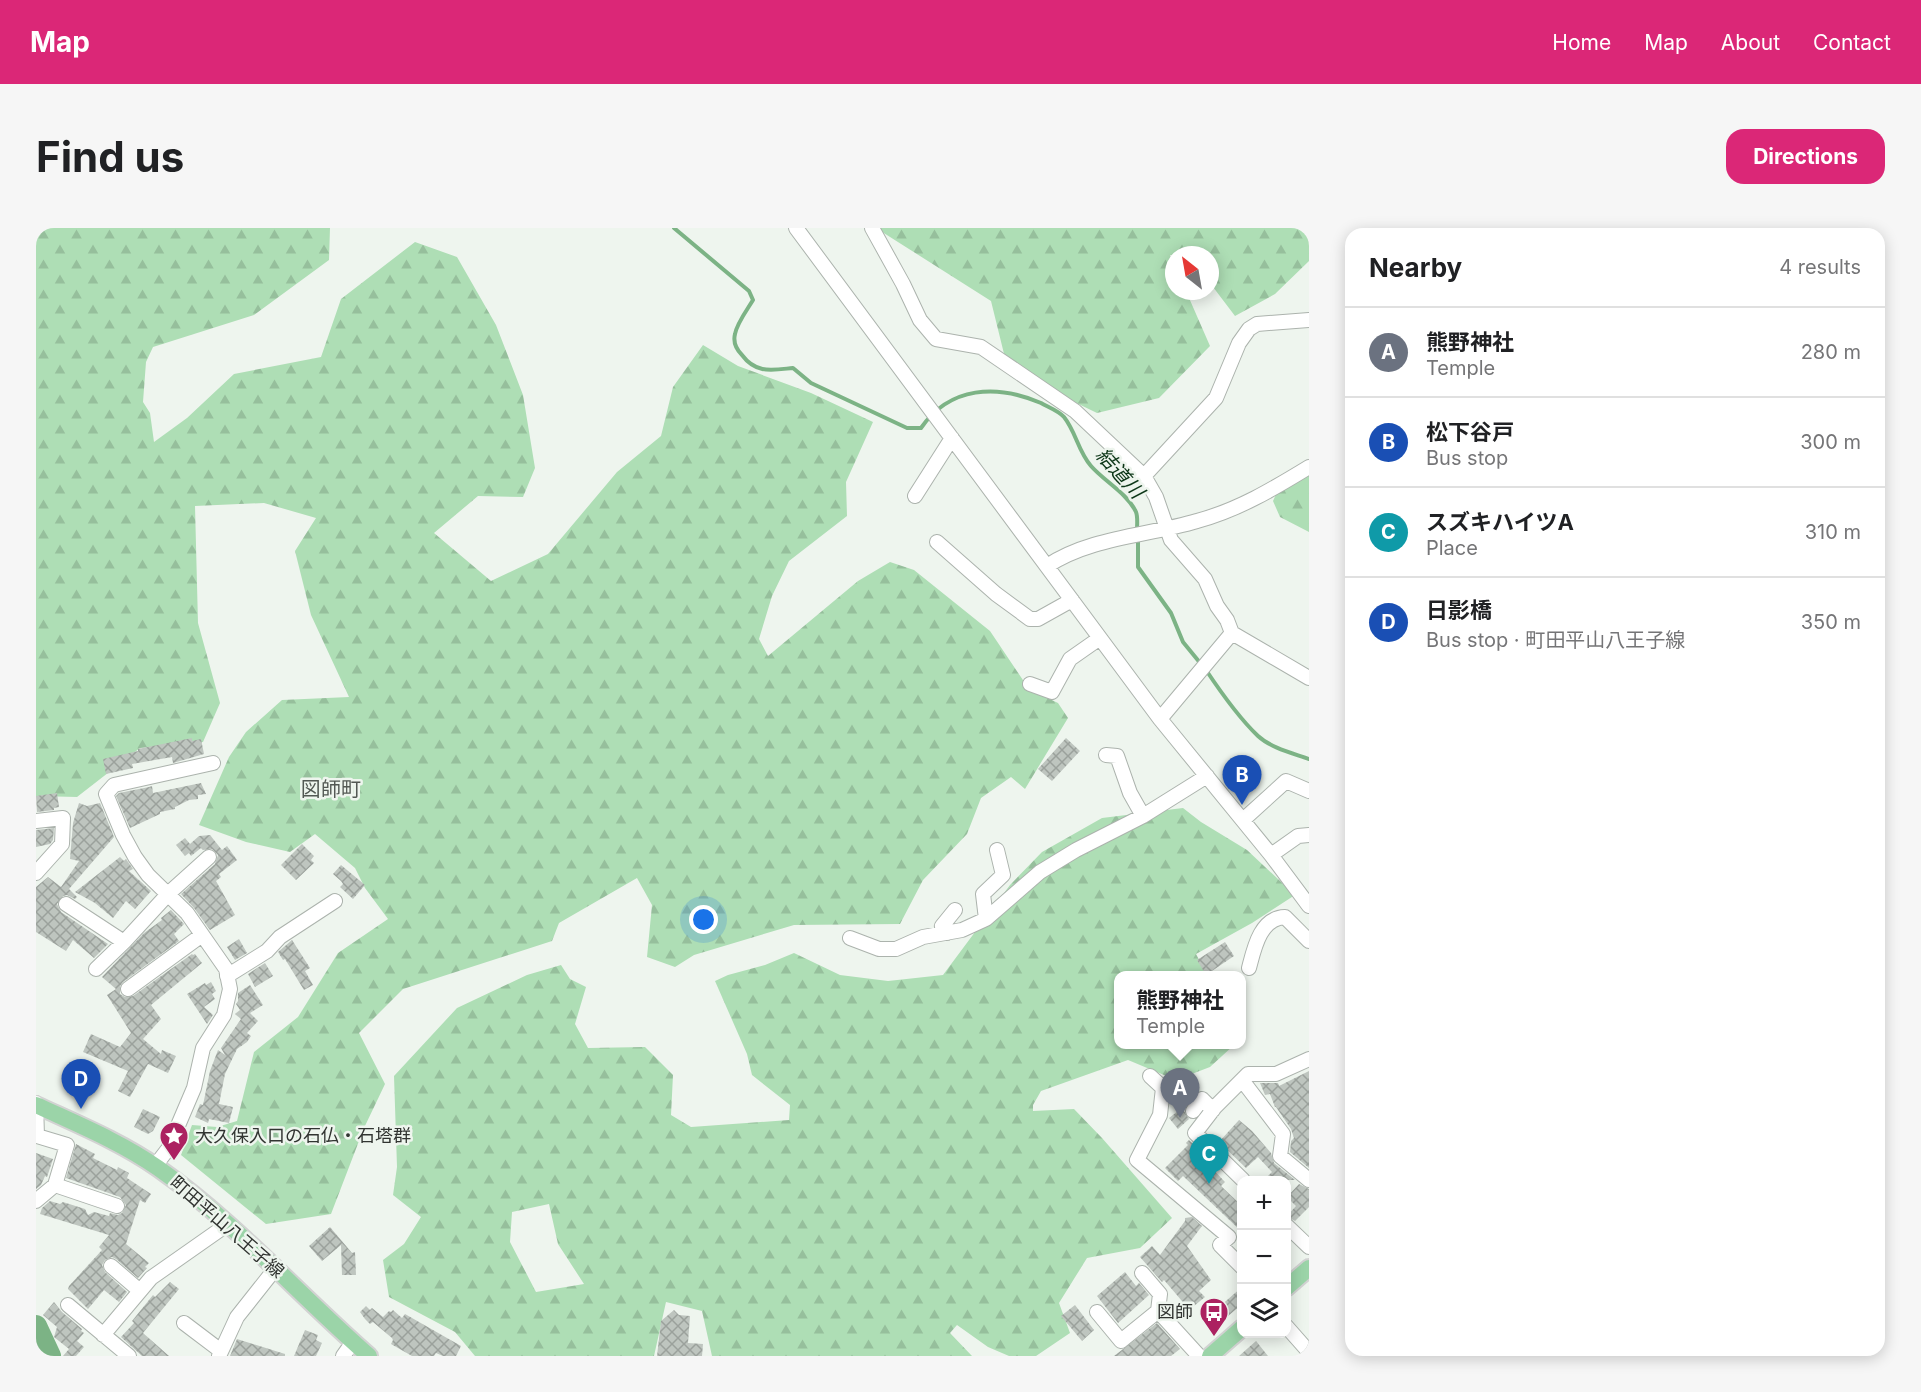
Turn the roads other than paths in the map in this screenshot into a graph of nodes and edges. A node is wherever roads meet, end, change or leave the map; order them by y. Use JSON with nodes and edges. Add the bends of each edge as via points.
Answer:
{"nodes":[{"id":1,"x":796,"y":228,"type":"edge"},
{"id":2,"x":872,"y":228,"type":"edge"},
{"id":3,"x":1309,"y":320,"type":"edge"},
{"id":4,"x":952,"y":438,"type":"junction"},
{"id":5,"x":1309,"y":467,"type":"edge"},
{"id":6,"x":1144,"y":476,"type":"junction"},
{"id":7,"x":915,"y":496,"type":"dead end"},
{"id":8,"x":1167,"y":528,"type":"junction"},
{"id":9,"x":937,"y":542,"type":"dead end"},
{"id":10,"x":1047,"y":566,"type":"junction"},
{"id":11,"x":1072,"y":600,"type":"junction"},
{"id":12,"x":1232,"y":633,"type":"junction"},
{"id":13,"x":1100,"y":638,"type":"junction"},
{"id":14,"x":1309,"y":678,"type":"edge"},
{"id":15,"x":1030,"y":684,"type":"dead end"},
{"id":16,"x":1160,"y":719,"type":"junction"},
{"id":17,"x":1106,"y":755,"type":"dead end"},
{"id":18,"x":213,"y":763,"type":"dead end"},
{"id":19,"x":1207,"y":776,"type":"junction"},
{"id":20,"x":1309,"y":791,"type":"edge"},
{"id":21,"x":1143,"y":816,"type":"junction"},
{"id":22,"x":36,"y":820,"type":"edge"},
{"id":23,"x":1243,"y":820,"type":"junction"},
{"id":24,"x":1309,"y":835,"type":"edge"},
{"id":25,"x":997,"y":850,"type":"dead end"},
{"id":26,"x":1271,"y":855,"type":"junction"},
{"id":27,"x":209,"y":857,"type":"dead end"},
{"id":28,"x":36,"y":873,"type":"edge"},
{"id":29,"x":169,"y":893,"type":"junction"},
{"id":30,"x":335,"y":901,"type":"dead end"},
{"id":31,"x":66,"y":904,"type":"dead end"},
{"id":32,"x":1309,"y":906,"type":"edge"},
{"id":33,"x":955,"y":910,"type":"dead end"},
{"id":34,"x":986,"y":920,"type":"junction"},
{"id":35,"x":202,"y":935,"type":"junction"},
{"id":36,"x":948,"y":936,"type":"junction"},
{"id":37,"x":850,"y":938,"type":"dead end"},
{"id":38,"x":1309,"y":941,"type":"edge"},
{"id":39,"x":124,"y":942,"type":"junction"},
{"id":40,"x":1249,"y":968,"type":"dead end"},
{"id":41,"x":96,"y":969,"type":"dead end"},
{"id":42,"x":227,"y":976,"type":"junction"},
{"id":43,"x":128,"y":989,"type":"dead end"},
{"id":44,"x":1309,"y":1059,"type":"edge"},
{"id":45,"x":1150,"y":1076,"type":"dead end"},
{"id":46,"x":1242,"y":1080,"type":"junction"},
{"id":47,"x":36,"y":1105,"type":"edge"},
{"id":48,"x":1213,"y":1110,"type":"junction"},
{"id":49,"x":1193,"y":1111,"type":"dead end"},
{"id":50,"x":156,"y":1166,"type":"junction"},
{"id":51,"x":1239,"y":1176,"type":"edge"},
{"id":52,"x":1309,"y":1180,"type":"edge"},
{"id":53,"x":55,"y":1185,"type":"junction"},
{"id":54,"x":36,"y":1201,"type":"edge"},
{"id":55,"x":117,"y":1206,"type":"dead end"},
{"id":56,"x":228,"y":1224,"type":"junction"},
{"id":57,"x":1291,"y":1229,"type":"edge"},
{"id":58,"x":1309,"y":1247,"type":"edge"},
{"id":59,"x":1237,"y":1262,"type":"edge"},
{"id":60,"x":111,"y":1266,"type":"dead end"},
{"id":61,"x":1309,"y":1268,"type":"edge"},
{"id":62,"x":275,"y":1269,"type":"junction"},
{"id":63,"x":1142,"y":1273,"type":"dead end"},
{"id":64,"x":1291,"y":1284,"type":"edge"},
{"id":65,"x":140,"y":1291,"type":"junction"},
{"id":66,"x":68,"y":1305,"type":"dead end"},
{"id":67,"x":1158,"y":1311,"type":"junction"},
{"id":68,"x":1097,"y":1312,"type":"dead end"},
{"id":69,"x":184,"y":1323,"type":"dead end"},
{"id":70,"x":1291,"y":1331,"type":"edge"},
{"id":71,"x":1237,"y":1332,"type":"edge"},
{"id":72,"x":103,"y":1335,"type":"junction"},
{"id":73,"x":353,"y":1342,"type":"junction"},
{"id":74,"x":1309,"y":1352,"type":"edge"},
{"id":75,"x":220,"y":1353,"type":"edge"},
{"id":76,"x":129,"y":1356,"type":"edge"},
{"id":77,"x":343,"y":1356,"type":"edge"},
{"id":78,"x":369,"y":1356,"type":"edge"},
{"id":79,"x":1199,"y":1356,"type":"edge"},
{"id":80,"x":1210,"y":1356,"type":"edge"}],
"edges":[{"from":1,"to":4,"type":"street"},
{"from":2,"to":6,"type":"street","via":[[920,320],[936,339],[981,347],[1075,411]]},
{"from":3,"to":6,"type":"street","via":[[1257,324],[1249,329],[1216,398]]},
{"from":4,"to":7,"type":"street"},
{"from":4,"to":10,"type":"street"},
{"from":5,"to":8,"type":"street","via":[[1250,502],[1222,514]]},
{"from":6,"to":8,"type":"street"},
{"from":8,"to":10,"type":"street","via":[[1071,553]]},
{"from":8,"to":12,"type":"street","via":[[1177,548],[1206,579]]},
{"from":9,"to":11,"type":"street","via":[[1030,619],[1038,619]]},
{"from":10,"to":11,"type":"street"},
{"from":11,"to":13,"type":"street"},
{"from":12,"to":14,"type":"street"},
{"from":12,"to":16,"type":"street"},
{"from":13,"to":15,"type":"street","via":[[1070,659],[1052,692]]},
{"from":13,"to":16,"type":"street"},
{"from":16,"to":19,"type":"street"},
{"from":17,"to":21,"type":"street","via":[[1117,756]]},
{"from":18,"to":29,"type":"street","via":[[114,785],[106,794],[135,857]]},
{"from":19,"to":21,"type":"street"},
{"from":19,"to":23,"type":"street"},
{"from":20,"to":23,"type":"street","via":[[1286,781]]},
{"from":21,"to":34,"type":"street","via":[[1040,872]]},
{"from":22,"to":28,"type":"street","via":[[63,818],[62,844]]},
{"from":23,"to":26,"type":"street"},
{"from":24,"to":26,"type":"street","via":[[1298,836]]},
{"from":25,"to":34,"type":"street","via":[[1003,875],[983,894]]},
{"from":26,"to":32,"type":"street"},
{"from":27,"to":29,"type":"street"},
{"from":29,"to":35,"type":"street"},
{"from":29,"to":39,"type":"street"},
{"from":30,"to":42,"type":"street"},
{"from":31,"to":39,"type":"street"},
{"from":33,"to":36,"type":"street","via":[[942,926]]},
{"from":34,"to":36,"type":"street"},
{"from":35,"to":42,"type":"street"},
{"from":35,"to":43,"type":"street"},
{"from":36,"to":37,"type":"street","via":[[923,937],[896,948],[879,949]]},
{"from":38,"to":40,"type":"street","via":[[1284,917],[1273,920],[1256,938]]},
{"from":39,"to":41,"type":"street"},
{"from":42,"to":50,"type":"street","via":[[230,989],[224,1015],[203,1048],[194,1088],[168,1149]]},
{"from":44,"to":46,"type":"street","via":[[1275,1074],[1248,1074]]},
{"from":45,"to":59,"type":"street","via":[[1163,1088],[1160,1114],[1137,1160],[1229,1237],[1221,1245]]},
{"from":46,"to":48,"type":"street"},
{"from":46,"to":52,"type":"street","via":[[1283,1134],[1280,1156]]},
{"from":47,"to":50,"type":"main road","name":"町田平山八王子線"},
{"from":47,"to":53,"type":"street","via":[[37,1136],[67,1145]]},
{"from":48,"to":49,"type":"street","via":[[1202,1099]]},
{"from":48,"to":51,"type":"street","via":[[1195,1133]]},
{"from":50,"to":56,"type":"main road","name":"町田平山八王子線"},
{"from":53,"to":54,"type":"street"},
{"from":53,"to":55,"type":"street"},
{"from":56,"to":62,"type":"main road","name":"町田平山八王子線"},
{"from":56,"to":65,"type":"street","via":[[151,1278]]},
{"from":57,"to":58,"type":"street"},
{"from":60,"to":65,"type":"street"},
{"from":61,"to":64,"type":"main road"},
{"from":62,"to":73,"type":"main road","name":"町田平山八王子線"},
{"from":62,"to":75,"type":"street","via":[[237,1317]]},
{"from":63,"to":67,"type":"street","via":[[1160,1294]]},
{"from":65,"to":72,"type":"street"},
{"from":66,"to":72,"type":"street"},
{"from":67,"to":68,"type":"street","via":[[1121,1341]]},
{"from":67,"to":79,"type":"street"},
{"from":69,"to":75,"type":"street"},
{"from":70,"to":74,"type":"street"},
{"from":71,"to":80,"type":"main road"},
{"from":72,"to":76,"type":"street"},
{"from":73,"to":77,"type":"street"},
{"from":73,"to":78,"type":"main road","name":"町田平山八王子線"}]}
